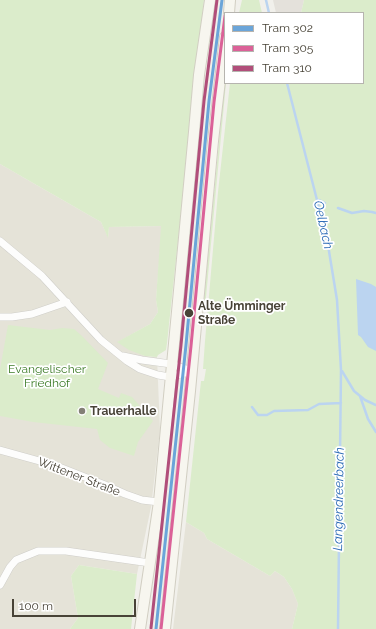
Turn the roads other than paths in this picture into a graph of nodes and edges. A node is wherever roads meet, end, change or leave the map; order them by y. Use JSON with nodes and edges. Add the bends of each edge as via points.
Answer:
{"nodes":[{"id":1,"x":210,"y":0,"type":"edge"},
{"id":2,"x":230,"y":0,"type":"edge"},
{"id":3,"x":228,"y":12,"type":"edge"},
{"id":4,"x":224,"y":46,"type":"edge"},
{"id":5,"x":0,"y":241,"type":"edge"},
{"id":6,"x":67,"y":302,"type":"junction"},
{"id":7,"x":0,"y":318,"type":"edge"},
{"id":8,"x":119,"y":355,"type":"junction"},
{"id":9,"x":171,"y":364,"type":"junction"},
{"id":10,"x":192,"y":371,"type":"junction"},
{"id":11,"x":170,"y":376,"type":"junction"},
{"id":12,"x":0,"y":450,"type":"edge"},
{"id":13,"x":158,"y":502,"type":"junction"},
{"id":14,"x":150,"y":563,"type":"junction"},
{"id":15,"x":0,"y":584,"type":"edge"},
{"id":16,"x":140,"y":629,"type":"edge"},
{"id":17,"x":165,"y":629,"type":"edge"}],
"edges":[{"from":1,"to":9,"type":"main road","via":[[199,75]]},
{"from":2,"to":3,"type":"main road"},
{"from":4,"to":10,"type":"main road"},
{"from":5,"to":6,"type":"street","via":[[42,276]]},
{"from":6,"to":7,"type":"street","via":[[32,314]]},
{"from":6,"to":8,"type":"street","via":[[101,340]]},
{"from":8,"to":9,"type":"street"},
{"from":8,"to":11,"type":"street","via":[[140,369]]},
{"from":9,"to":10,"type":"street"},
{"from":9,"to":11,"type":"main road"},
{"from":10,"to":11,"type":"street"},
{"from":10,"to":17,"type":"main road"},
{"from":11,"to":13,"type":"main road"},
{"from":12,"to":13,"type":"street","name":"Wittener Straße","via":[[54,465],[142,500]]},
{"from":13,"to":14,"type":"main road"},
{"from":14,"to":15,"type":"street","via":[[66,551],[38,551],[16,560]]},
{"from":14,"to":16,"type":"main road"}]}
